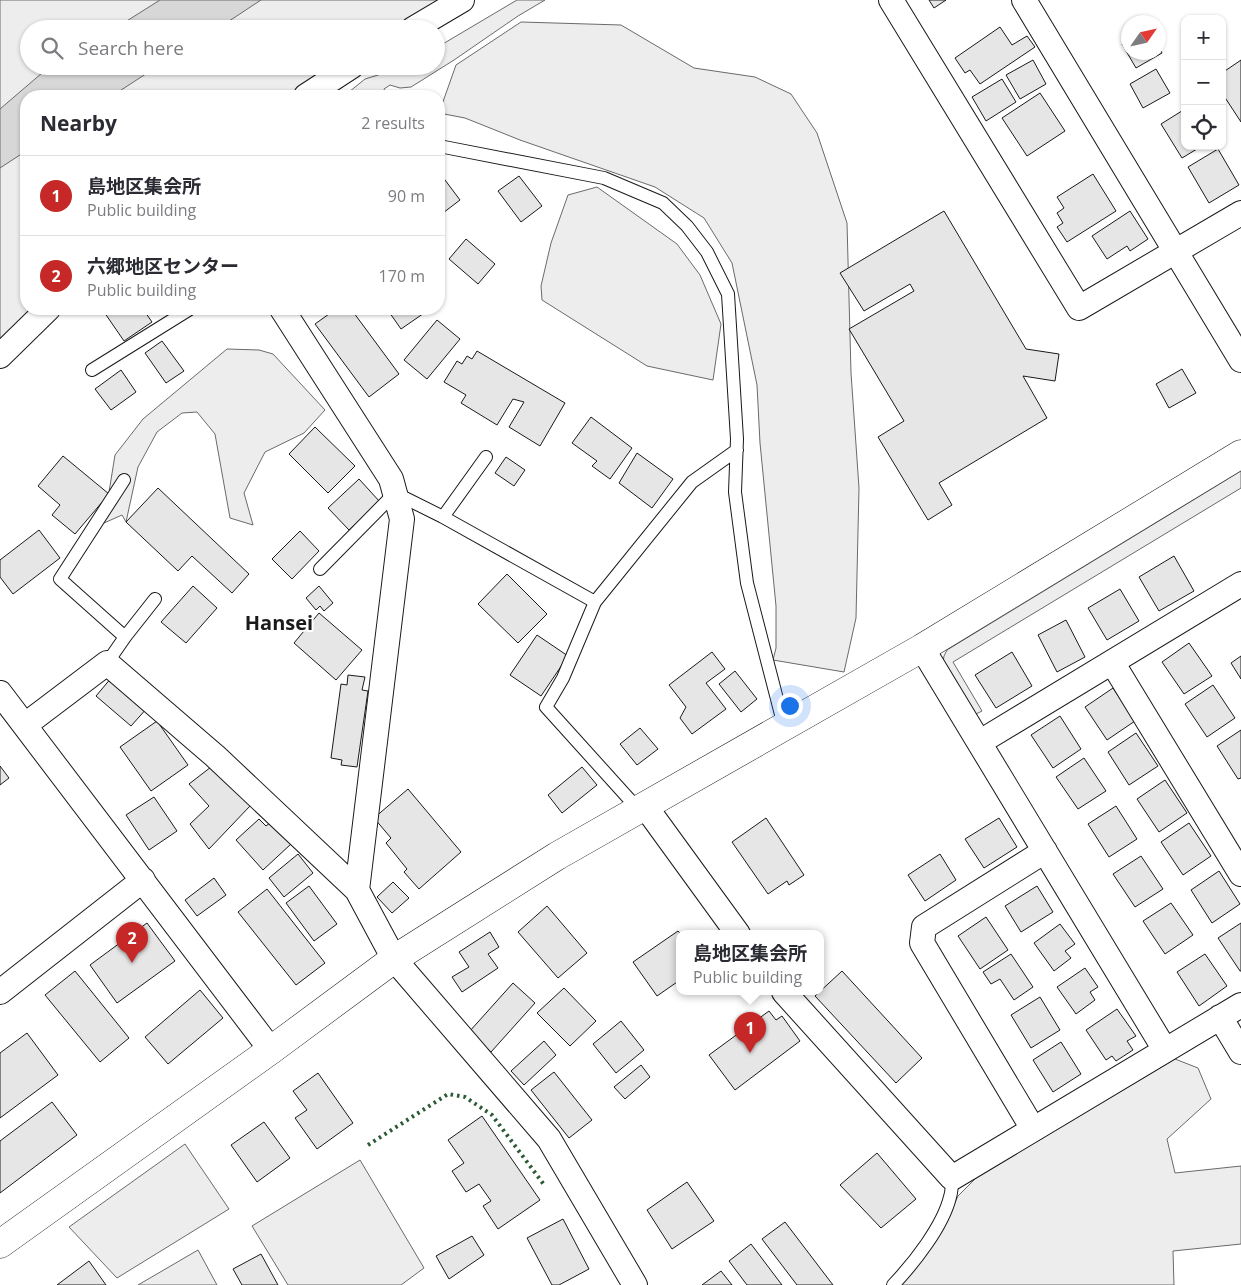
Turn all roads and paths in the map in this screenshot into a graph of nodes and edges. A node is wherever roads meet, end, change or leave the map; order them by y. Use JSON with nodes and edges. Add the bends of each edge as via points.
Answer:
{"nodes":[{"id":1,"x":462,"y":0,"type":"edge"},
{"id":2,"x":891,"y":0,"type":"edge"},
{"id":3,"x":1024,"y":0,"type":"edge"},
{"id":4,"x":428,"y":20,"type":"edge"},
{"id":5,"x":338,"y":75,"type":"edge"},
{"id":6,"x":354,"y":75,"type":"edge"},
{"id":7,"x":315,"y":90,"type":"edge"},
{"id":8,"x":340,"y":90,"type":"edge"},
{"id":9,"x":445,"y":147,"type":"edge"},
{"id":10,"x":1241,"y":213,"type":"edge"},
{"id":11,"x":1176,"y":252,"type":"junction"},
{"id":12,"x":42,"y":315,"type":"edge"},
{"id":13,"x":180,"y":315,"type":"edge"},
{"id":14,"x":286,"y":315,"type":"edge"},
{"id":15,"x":0,"y":356,"type":"edge"},
{"id":16,"x":1241,"y":360,"type":"edge"},
{"id":17,"x":92,"y":370,"type":"dead end"},
{"id":18,"x":737,"y":450,"type":"junction"},
{"id":19,"x":1241,"y":454,"type":"edge"},
{"id":20,"x":486,"y":457,"type":"dead end"},
{"id":21,"x":124,"y":480,"type":"dead end"},
{"id":22,"x":395,"y":493,"type":"junction"},
{"id":23,"x":443,"y":517,"type":"junction"},
{"id":24,"x":320,"y":569,"type":"dead end"},
{"id":25,"x":1241,"y":584,"type":"edge"},
{"id":26,"x":155,"y":599,"type":"dead end"},
{"id":27,"x":595,"y":602,"type":"junction"},
{"id":28,"x":125,"y":636,"type":"junction"},
{"id":29,"x":922,"y":648,"type":"junction"},
{"id":30,"x":1112,"y":662,"type":"junction"},
{"id":31,"x":107,"y":663,"type":"junction"},
{"id":32,"x":0,"y":693,"type":"edge"},
{"id":33,"x":25,"y":725,"type":"junction"},
{"id":34,"x":784,"y":726,"type":"junction"},
{"id":35,"x":980,"y":742,"type":"junction"},
{"id":36,"x":642,"y":808,"type":"junction"},
{"id":37,"x":1045,"y":852,"type":"junction"},
{"id":38,"x":1241,"y":874,"type":"edge"},
{"id":39,"x":143,"y":880,"type":"junction"},
{"id":40,"x":357,"y":890,"type":"junction"},
{"id":41,"x":735,"y":930,"type":"edge"},
{"id":42,"x":394,"y":959,"type":"junction"},
{"id":43,"x":1,"y":990,"type":"edge"},
{"id":44,"x":787,"y":995,"type":"edge"},
{"id":45,"x":1241,"y":1005,"type":"edge"},
{"id":46,"x":1220,"y":1017,"type":"junction"},
{"id":47,"x":271,"y":1050,"type":"junction"},
{"id":48,"x":1166,"y":1050,"type":"junction"},
{"id":49,"x":1241,"y":1052,"type":"edge"},
{"id":50,"x":1033,"y":1129,"type":"junction"},
{"id":51,"x":952,"y":1178,"type":"junction"},
{"id":52,"x":0,"y":1244,"type":"edge"},
{"id":53,"x":635,"y":1285,"type":"edge"},
{"id":54,"x":893,"y":1285,"type":"edge"}],
"edges":[{"from":1,"to":4,"type":"street"},
{"from":2,"to":11,"type":"street","via":[[1079,308]]},
{"from":3,"to":11,"type":"street"},
{"from":5,"to":7,"type":"street"},
{"from":6,"to":8,"type":"street"},
{"from":9,"to":18,"type":"lane","via":[[604,178],[663,203],[686,226],[707,252],[728,294]]},
{"from":10,"to":11,"type":"street"},
{"from":11,"to":16,"type":"street"},
{"from":12,"to":15,"type":"street"},
{"from":13,"to":17,"type":"lane"},
{"from":14,"to":22,"type":"street","via":[[391,479]]},
{"from":18,"to":27,"type":"lane","via":[[692,482]]},
{"from":18,"to":34,"type":"lane","via":[[735,492],[747,582]]},
{"from":19,"to":29,"type":"street"},
{"from":20,"to":23,"type":"lane"},
{"from":21,"to":28,"type":"lane","via":[[60,579]]},
{"from":22,"to":23,"type":"lane"},
{"from":22,"to":24,"type":"lane"},
{"from":22,"to":40,"type":"street","via":[[402,519]]},
{"from":23,"to":27,"type":"lane"},
{"from":25,"to":30,"type":"street"},
{"from":26,"to":28,"type":"lane"},
{"from":27,"to":36,"type":"lane","via":[[563,678],[546,707]]},
{"from":28,"to":31,"type":"lane"},
{"from":29,"to":34,"type":"street"},
{"from":29,"to":35,"type":"street"},
{"from":30,"to":35,"type":"street"},
{"from":30,"to":38,"type":"street"},
{"from":31,"to":33,"type":"street"},
{"from":31,"to":40,"type":"street","via":[[215,756]]},
{"from":32,"to":33,"type":"street"},
{"from":33,"to":39,"type":"street"},
{"from":34,"to":36,"type":"street"},
{"from":35,"to":37,"type":"street"},
{"from":36,"to":41,"type":"street"},
{"from":36,"to":42,"type":"street","via":[[557,856]]},
{"from":37,"to":48,"type":"street"},
{"from":37,"to":50,"type":"street","via":[[924,927],[922,943]]},
{"from":39,"to":43,"type":"street"},
{"from":39,"to":47,"type":"street"},
{"from":40,"to":42,"type":"street"},
{"from":42,"to":47,"type":"street"},
{"from":42,"to":53,"type":"street","via":[[550,1139]]},
{"from":44,"to":51,"type":"street"},
{"from":45,"to":46,"type":"street"},
{"from":46,"to":48,"type":"street"},
{"from":46,"to":49,"type":"street"},
{"from":47,"to":52,"type":"street"},
{"from":48,"to":50,"type":"street"},
{"from":50,"to":51,"type":"street"},
{"from":51,"to":54,"type":"lane","via":[[950,1197],[938,1224]]}]}
